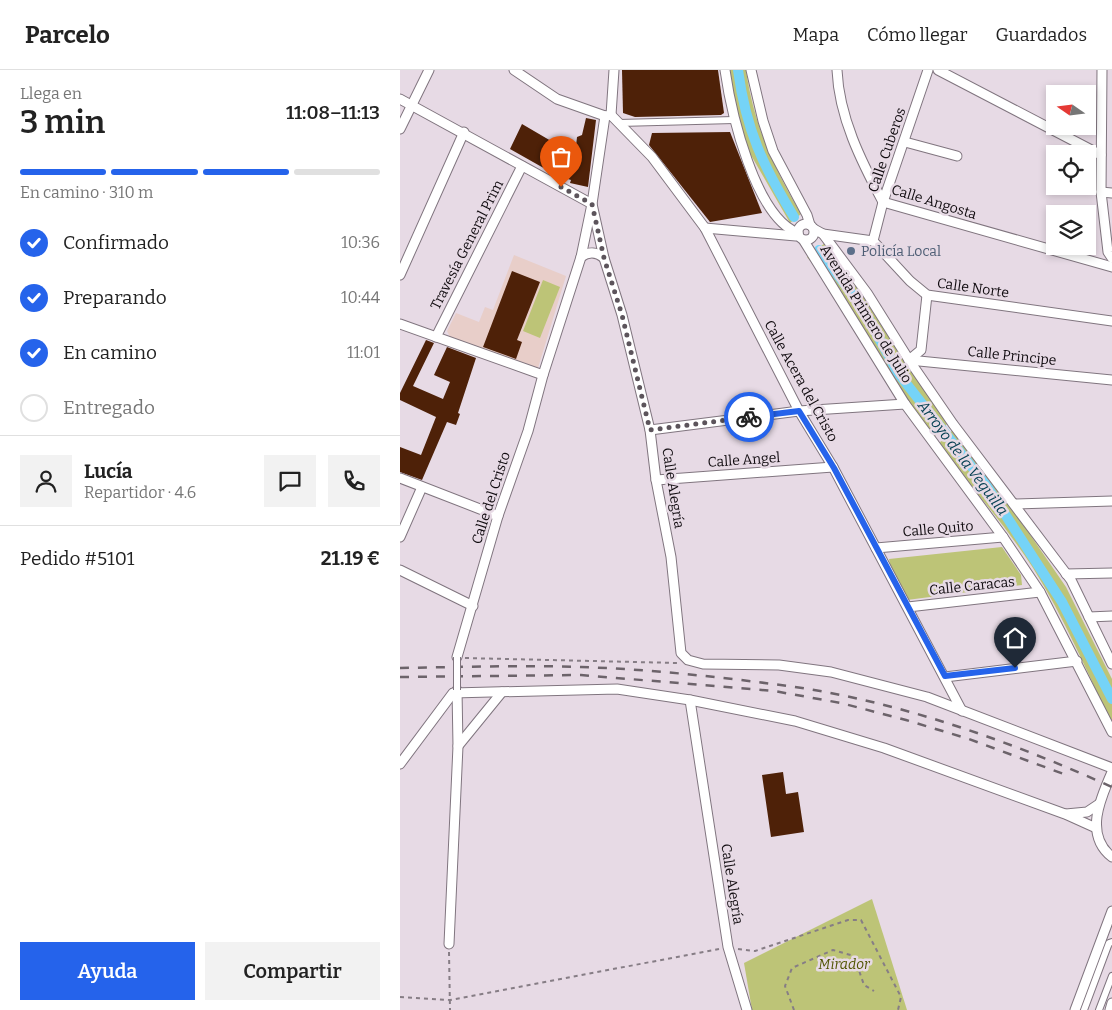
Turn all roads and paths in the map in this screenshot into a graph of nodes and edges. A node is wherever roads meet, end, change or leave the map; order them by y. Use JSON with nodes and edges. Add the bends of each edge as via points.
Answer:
{"nodes":[{"id":1,"x":430,"y":70,"type":"edge"},
{"id":2,"x":514,"y":70,"type":"edge"},
{"id":3,"x":614,"y":70,"type":"edge"},
{"id":4,"x":725,"y":70,"type":"edge"},
{"id":5,"x":751,"y":70,"type":"edge"},
{"id":6,"x":837,"y":70,"type":"edge"},
{"id":7,"x":928,"y":70,"type":"edge"},
{"id":8,"x":938,"y":70,"type":"edge"},
{"id":9,"x":1102,"y":70,"type":"edge"},
{"id":10,"x":400,"y":99,"type":"edge"},
{"id":11,"x":413,"y":104,"type":"junction"},
{"id":12,"x":608,"y":116,"type":"junction"},
{"id":13,"x":734,"y":120,"type":"junction"},
{"id":14,"x":618,"y":123,"type":"junction"},
{"id":15,"x":400,"y":129,"type":"edge"},
{"id":16,"x":464,"y":132,"type":"junction"},
{"id":17,"x":905,"y":142,"type":"junction"},
{"id":18,"x":1101,"y":155,"type":"junction"},
{"id":19,"x":957,"y":156,"type":"dead end"},
{"id":20,"x":522,"y":166,"type":"junction"},
{"id":21,"x":1101,"y":192,"type":"junction"},
{"id":22,"x":1112,"y":194,"type":"edge"},
{"id":23,"x":883,"y":202,"type":"junction"},
{"id":24,"x":592,"y":204,"type":"junction"},
{"id":25,"x":812,"y":227,"type":"junction"},
{"id":26,"x":704,"y":228,"type":"junction"},
{"id":27,"x":823,"y":234,"type":"junction"},
{"id":28,"x":800,"y":236,"type":"junction"},
{"id":29,"x":873,"y":240,"type":"junction"},
{"id":30,"x":581,"y":256,"type":"junction"},
{"id":31,"x":604,"y":258,"type":"junction"},
{"id":32,"x":1112,"y":258,"type":"edge"},
{"id":33,"x":1112,"y":267,"type":"edge"},
{"id":34,"x":400,"y":275,"type":"edge"},
{"id":35,"x":927,"y":295,"type":"junction"},
{"id":36,"x":1112,"y":321,"type":"edge"},
{"id":37,"x":400,"y":324,"type":"edge"},
{"id":38,"x":436,"y":337,"type":"junction"},
{"id":39,"x":909,"y":360,"type":"junction"},
{"id":40,"x":543,"y":375,"type":"junction"},
{"id":41,"x":1112,"y":380,"type":"edge"},
{"id":42,"x":905,"y":404,"type":"junction"},
{"id":43,"x":799,"y":411,"type":"junction"},
{"id":44,"x":650,"y":430,"type":"junction"},
{"id":45,"x":834,"y":468,"type":"junction"},
{"id":46,"x":400,"y":478,"type":"edge"},
{"id":47,"x":656,"y":480,"type":"junction"},
{"id":48,"x":422,"y":487,"type":"junction"},
{"id":49,"x":1112,"y":501,"type":"edge"},
{"id":50,"x":1014,"y":504,"type":"junction"},
{"id":51,"x":498,"y":516,"type":"junction"},
{"id":52,"x":1003,"y":536,"type":"junction"},
{"id":53,"x":400,"y":537,"type":"edge"},
{"id":54,"x":876,"y":548,"type":"junction"},
{"id":55,"x":400,"y":570,"type":"edge"},
{"id":56,"x":1112,"y":573,"type":"edge"},
{"id":57,"x":1066,"y":574,"type":"junction"},
{"id":58,"x":1040,"y":592,"type":"junction"},
{"id":59,"x":473,"y":606,"type":"junction"},
{"id":60,"x":908,"y":607,"type":"junction"},
{"id":61,"x":1112,"y":616,"type":"edge"},
{"id":62,"x":1089,"y":617,"type":"junction"},
{"id":63,"x":457,"y":658,"type":"junction"},
{"id":64,"x":1111,"y":660,"type":"edge"},
{"id":65,"x":1077,"y":661,"type":"junction"},
{"id":66,"x":686,"y":662,"type":"junction"},
{"id":67,"x":945,"y":676,"type":"junction"},
{"id":68,"x":457,"y":692,"type":"junction"},
{"id":69,"x":502,"y":692,"type":"junction"},
{"id":70,"x":690,"y":700,"type":"junction"},
{"id":71,"x":962,"y":711,"type":"junction"},
{"id":72,"x":1112,"y":732,"type":"edge"},
{"id":73,"x":458,"y":746,"type":"junction"},
{"id":74,"x":400,"y":764,"type":"edge"},
{"id":75,"x":1112,"y":768,"type":"edge"},
{"id":76,"x":1112,"y":772,"type":"edge"},
{"id":77,"x":1099,"y":804,"type":"junction"},
{"id":78,"x":1066,"y":814,"type":"junction"},
{"id":79,"x":1096,"y":828,"type":"junction"},
{"id":80,"x":1112,"y":857,"type":"edge"},
{"id":81,"x":1111,"y":914,"type":"edge"},
{"id":82,"x":1112,"y":942,"type":"edge"},
{"id":83,"x":449,"y":944,"type":"joint"},
{"id":84,"x":728,"y":947,"type":"junction"},
{"id":85,"x":1112,"y":976,"type":"edge"},
{"id":86,"x":874,"y":991,"type":"dead end"},
{"id":87,"x":400,"y":997,"type":"edge"},
{"id":88,"x":450,"y":1000,"type":"junction"},
{"id":89,"x":1112,"y":1003,"type":"edge"},
{"id":90,"x":450,"y":1010,"type":"edge"},
{"id":91,"x":747,"y":1010,"type":"edge"},
{"id":92,"x":794,"y":1010,"type":"edge"},
{"id":93,"x":898,"y":1010,"type":"edge"},
{"id":94,"x":1075,"y":1010,"type":"edge"},
{"id":95,"x":1084,"y":1010,"type":"edge"},
{"id":96,"x":1099,"y":1010,"type":"edge"},
{"id":97,"x":1110,"y":1010,"type":"edge"}],
"edges":[{"from":1,"to":11,"type":"street"},
{"from":2,"to":12,"type":"street","via":[[557,99]]},
{"from":3,"to":12,"type":"street","name":"Calle del Cristo"},
{"from":4,"to":13,"type":"street","name":"Avenida Primero de Julio"},
{"from":5,"to":25,"type":"street","via":[[773,151]]},
{"from":6,"to":23,"type":"street","name":"Calle Angosta","via":[[838,92],[847,123],[867,173]]},
{"from":7,"to":17,"type":"street","name":"Calle Cuberos"},
{"from":8,"to":18,"type":"street"},
{"from":9,"to":18,"type":"street"},
{"from":10,"to":11,"type":"street"},
{"from":11,"to":15,"type":"street"},
{"from":11,"to":16,"type":"street"},
{"from":12,"to":14,"type":"street","name":"Calle Acera del Cristo"},
{"from":12,"to":24,"type":"street","name":"Calle del Cristo"},
{"from":13,"to":14,"type":"street"},
{"from":13,"to":28,"type":"street","name":"Avenida Primero de Julio","via":[[747,160],[766,200],[786,228]]},
{"from":14,"to":26,"type":"street","name":"Calle Acera del Cristo","via":[[652,157]]},
{"from":16,"to":20,"type":"street"},
{"from":16,"to":34,"type":"street"},
{"from":17,"to":19,"type":"street"},
{"from":17,"to":23,"type":"street","name":"Calle Cuberos"},
{"from":18,"to":21,"type":"street"},
{"from":20,"to":24,"type":"street"},
{"from":20,"to":38,"type":"street","name":"Travesía General Prim"},
{"from":21,"to":22,"type":"street"},
{"from":21,"to":32,"type":"street","via":[[1108,252]]},
{"from":23,"to":29,"type":"street","name":"Calle Cuberos"},
{"from":23,"to":33,"type":"street","name":"Calle Angosta"},
{"from":24,"to":30,"type":"street","name":"Calle del Cristo"},
{"from":24,"to":31,"type":"street","name":"Calle Alegría"},
{"from":25,"to":27,"type":"street","name":"Avenida Primero de Julio"},
{"from":25,"to":28,"type":"street","via":[[802,226]]},
{"from":25,"to":28,"type":"street","via":[[811,239]]},
{"from":26,"to":28,"type":"street"},
{"from":26,"to":43,"type":"street","name":"Calle Acera del Cristo"},
{"from":27,"to":29,"type":"street"},
{"from":27,"to":39,"type":"street","name":"Avenida Primero de Julio","via":[[867,293]]},
{"from":28,"to":42,"type":"street","name":"Avenida Primero de Julio"},
{"from":29,"to":35,"type":"street","name":"Calle Norte"},
{"from":30,"to":31,"type":"street","via":[[599,254]]},
{"from":30,"to":40,"type":"street","name":"Calle del Cristo"},
{"from":31,"to":44,"type":"street","name":"Calle Alegría","via":[[622,315]]},
{"from":35,"to":36,"type":"street","name":"Calle Norte"},
{"from":35,"to":39,"type":"street","via":[[921,350]]},
{"from":37,"to":38,"type":"street"},
{"from":38,"to":40,"type":"street"},
{"from":39,"to":41,"type":"street","name":"Calle Principe"},
{"from":39,"to":50,"type":"street","name":"Avenida Primero de Julio"},
{"from":40,"to":51,"type":"street","name":"Calle del Cristo"},
{"from":42,"to":43,"type":"street"},
{"from":42,"to":52,"type":"street","name":"Avenida Primero de Julio"},
{"from":43,"to":44,"type":"street"},
{"from":43,"to":45,"type":"street","name":"Calle Acera del Cristo"},
{"from":44,"to":47,"type":"street","name":"Calle Alegría"},
{"from":45,"to":47,"type":"street","name":"Calle Angel"},
{"from":45,"to":54,"type":"street","name":"Calle Acera del Cristo"},
{"from":46,"to":48,"type":"street"},
{"from":47,"to":66,"type":"street","name":"Calle Alegría","via":[[671,557],[681,652]]},
{"from":48,"to":51,"type":"street"},
{"from":48,"to":53,"type":"street"},
{"from":49,"to":50,"type":"street"},
{"from":50,"to":57,"type":"street","name":"Avenida Primero de Julio"},
{"from":51,"to":59,"type":"street","name":"Calle del Cristo"},
{"from":52,"to":54,"type":"street","name":"Calle Quito"},
{"from":52,"to":58,"type":"street","name":"Avenida Primero de Julio"},
{"from":54,"to":60,"type":"street","name":"Calle Acera del Cristo"},
{"from":55,"to":59,"type":"street"},
{"from":56,"to":57,"type":"street"},
{"from":57,"to":62,"type":"street","name":"Avenida Primero de Julio"},
{"from":58,"to":60,"type":"street","name":"Calle Caracas"},
{"from":58,"to":65,"type":"street","name":"Avenida Primero de Julio"},
{"from":59,"to":63,"type":"street","name":"Calle del Cristo"},
{"from":60,"to":67,"type":"street","name":"Calle Acera del Cristo"},
{"from":61,"to":62,"type":"street"},
{"from":62,"to":64,"type":"street","name":"Avenida Primero de Julio"},
{"from":63,"to":66,"type":"path"},
{"from":63,"to":68,"type":"street","name":"Calle del Cristo","bridge":true},
{"from":65,"to":67,"type":"street"},
{"from":65,"to":72,"type":"street","name":"Avenida Primero de Julio"},
{"from":66,"to":71,"type":"street","via":[[779,665],[831,672],[927,697]]},
{"from":67,"to":71,"type":"street","name":"Calle Acera del Cristo"},
{"from":68,"to":69,"type":"street"},
{"from":68,"to":73,"type":"street","name":"Calle del Cristo"},
{"from":68,"to":74,"type":"street","via":[[452,693]]},
{"from":69,"to":70,"type":"street","via":[[617,689]]},
{"from":69,"to":73,"type":"street"},
{"from":70,"to":78,"type":"street","via":[[795,721],[884,748]]},
{"from":70,"to":84,"type":"street","name":"Calle Alegría"},
{"from":71,"to":75,"type":"street"},
{"from":73,"to":83,"type":"street","name":"Calle del Cristo"},
{"from":76,"to":77,"type":"street"},
{"from":77,"to":78,"type":"street","via":[[1087,812]]},
{"from":77,"to":79,"type":"street"},
{"from":78,"to":79,"type":"street"},
{"from":79,"to":80,"type":"street","via":[[1098,842]]},
{"from":81,"to":94,"type":"street"},
{"from":82,"to":95,"type":"street"},
{"from":83,"to":88,"type":"path"},
{"from":84,"to":88,"type":"path"},
{"from":84,"to":91,"type":"street","name":"Calle Alegría"},
{"from":84,"to":93,"type":"path","via":[[755,951],[848,920],[861,920],[901,997]]},
{"from":85,"to":96,"type":"street"},
{"from":86,"to":92,"type":"path","via":[[864,985],[854,956],[833,950],[792,968],[785,986]]},
{"from":87,"to":88,"type":"path"},
{"from":88,"to":90,"type":"path"},
{"from":89,"to":97,"type":"street"}]}
